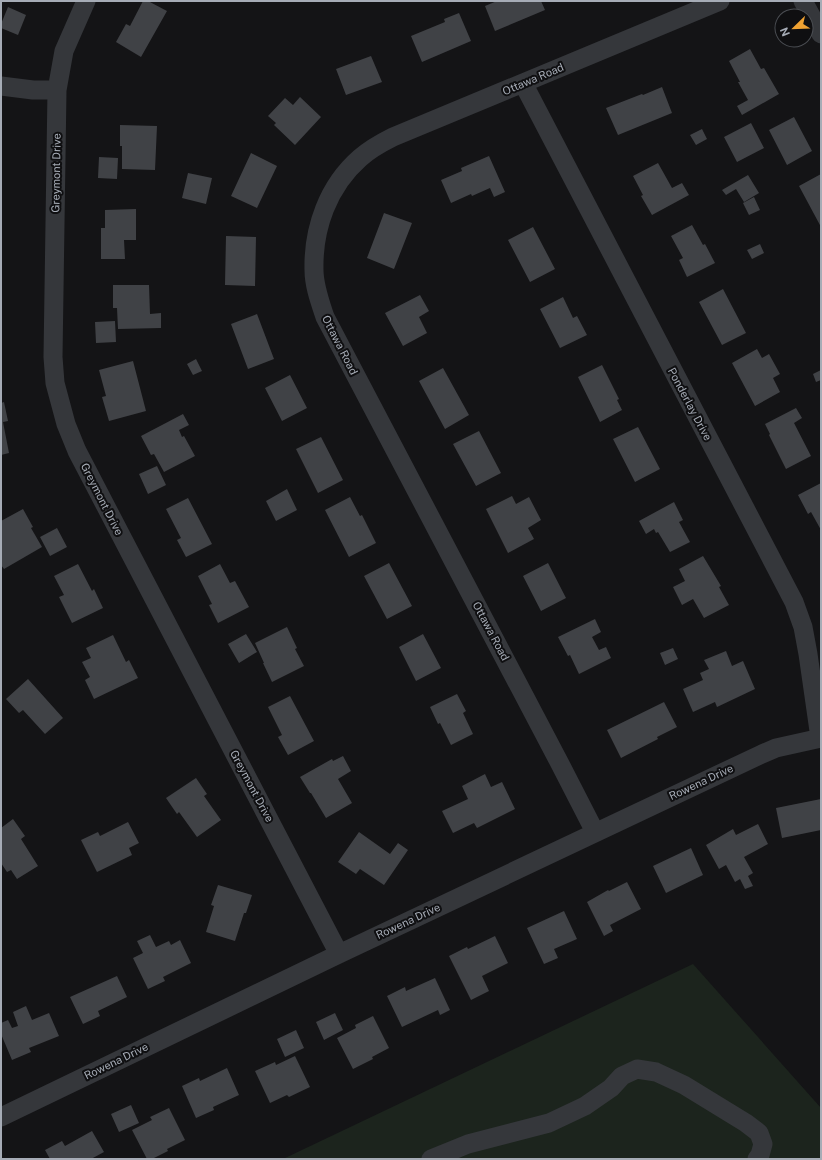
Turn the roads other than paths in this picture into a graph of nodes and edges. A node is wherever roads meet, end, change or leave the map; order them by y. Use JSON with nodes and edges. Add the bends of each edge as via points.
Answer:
{"nodes":[{"id":1,"x":86,"y":1,"type":"edge"},
{"id":2,"x":720,"y":1,"type":"edge"},
{"id":3,"x":803,"y":1,"type":"edge"},
{"id":4,"x":821,"y":34,"type":"edge"},
{"id":5,"x":523,"y":83,"type":"junction"},
{"id":6,"x":1,"y":86,"type":"edge"},
{"id":7,"x":57,"y":90,"type":"junction"},
{"id":8,"x":820,"y":738,"type":"edge"},
{"id":9,"x":595,"y":832,"type":"junction"},
{"id":10,"x":339,"y":954,"type":"junction"},
{"id":11,"x":1,"y":1117,"type":"edge"},
{"id":12,"x":432,"y":1159,"type":"edge"},
{"id":13,"x":757,"y":1159,"type":"edge"}],
"edges":[{"from":1,"to":7,"type":"street","name":"Greymont Drive","via":[[64,51]]},
{"from":2,"to":5,"type":"street","name":"Ottawa Road"},
{"from":3,"to":4,"type":"street"},
{"from":5,"to":8,"type":"street","name":"Ponderlay Drive","via":[[794,602],[803,627]]},
{"from":5,"to":9,"type":"street","name":"Ottawa Road","via":[[393,137],[359,158],[338,182],[323,210],[315,240],[314,271],[325,317]]},
{"from":6,"to":7,"type":"street"},
{"from":7,"to":10,"type":"street","name":"Greymont Drive","via":[[52,357],[55,383],[66,424],[80,458]]},
{"from":8,"to":9,"type":"street","name":"Rowena Drive","via":[[776,748]]},
{"from":9,"to":10,"type":"street","name":"Rowena Drive"},
{"from":10,"to":11,"type":"street","name":"Rowena Drive"},
{"from":12,"to":13,"type":"street","via":[[468,1144],[549,1122],[585,1106],[611,1088],[622,1076],[637,1069],[656,1072],[684,1085],[746,1123],[759,1133],[763,1144]]}]}
